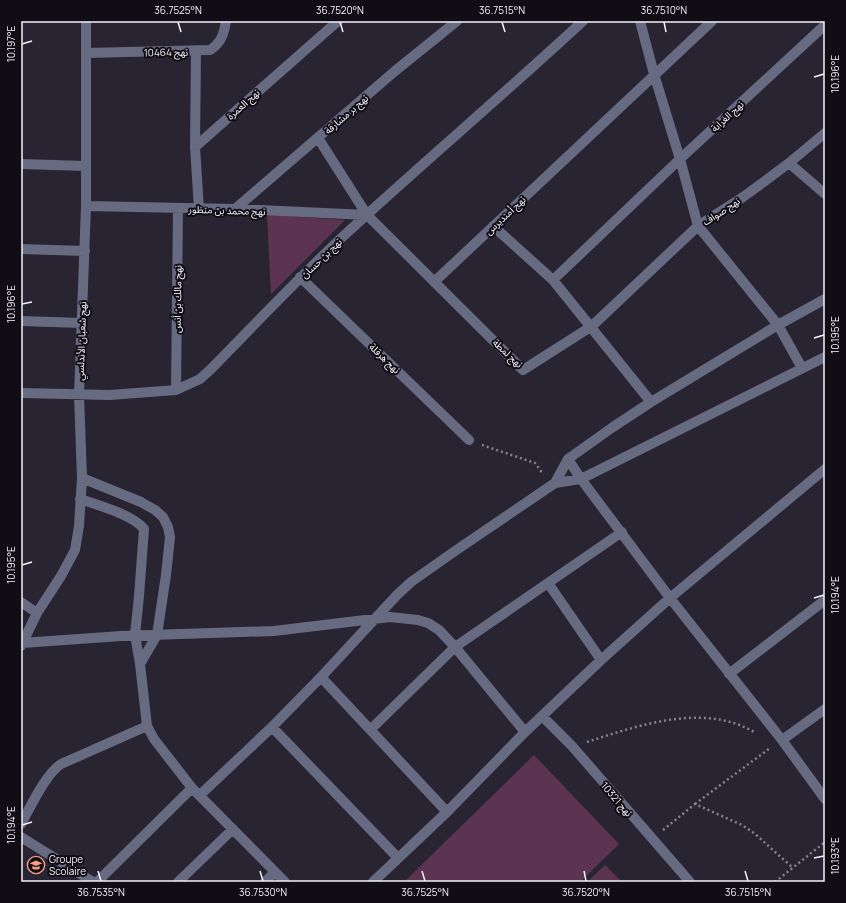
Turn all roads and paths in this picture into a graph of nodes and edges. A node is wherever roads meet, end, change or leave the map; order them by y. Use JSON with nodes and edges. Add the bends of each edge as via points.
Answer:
{"nodes":[{"id":1,"x":86,"y":21,"type":"edge"},
{"id":2,"x":226,"y":21,"type":"edge"},
{"id":3,"x":338,"y":21,"type":"edge"},
{"id":4,"x":457,"y":21,"type":"edge"},
{"id":5,"x":583,"y":21,"type":"edge"},
{"id":6,"x":640,"y":21,"type":"edge"},
{"id":7,"x":712,"y":21,"type":"edge"},
{"id":8,"x":825,"y":25,"type":"edge"},
{"id":9,"x":196,"y":51,"type":"junction"},
{"id":10,"x":86,"y":53,"type":"junction"},
{"id":11,"x":654,"y":74,"type":"junction"},
{"id":12,"x":825,"y":133,"type":"edge"},
{"id":13,"x":318,"y":138,"type":"junction"},
{"id":14,"x":195,"y":147,"type":"junction"},
{"id":15,"x":680,"y":159,"type":"junction"},
{"id":16,"x":789,"y":163,"type":"junction"},
{"id":17,"x":21,"y":164,"type":"edge"},
{"id":18,"x":86,"y":166,"type":"junction"},
{"id":19,"x":825,"y":194,"type":"edge"},
{"id":20,"x":86,"y":206,"type":"junction"},
{"id":21,"x":178,"y":208,"type":"junction"},
{"id":22,"x":199,"y":209,"type":"junction"},
{"id":23,"x":235,"y":209,"type":"junction"},
{"id":24,"x":367,"y":215,"type":"junction"},
{"id":25,"x":493,"y":226,"type":"junction"},
{"id":26,"x":698,"y":226,"type":"junction"},
{"id":27,"x":21,"y":249,"type":"edge"},
{"id":28,"x":85,"y":250,"type":"junction"},
{"id":29,"x":300,"y":277,"type":"junction"},
{"id":30,"x":554,"y":280,"type":"junction"},
{"id":31,"x":434,"y":282,"type":"junction"},
{"id":32,"x":825,"y":298,"type":"edge"},
{"id":33,"x":21,"y":321,"type":"edge"},
{"id":34,"x":82,"y":323,"type":"junction"},
{"id":35,"x":778,"y":325,"type":"junction"},
{"id":36,"x":592,"y":326,"type":"junction"},
{"id":37,"x":825,"y":357,"type":"edge"},
{"id":38,"x":802,"y":368,"type":"junction"},
{"id":39,"x":176,"y":390,"type":"junction"},
{"id":40,"x":21,"y":393,"type":"edge"},
{"id":41,"x":79,"y":396,"type":"junction"},
{"id":42,"x":651,"y":402,"type":"junction"},
{"id":43,"x":469,"y":440,"type":"joint"},
{"id":44,"x":568,"y":459,"type":"junction"},
{"id":45,"x":825,"y":469,"type":"edge"},
{"id":46,"x":82,"y":478,"type":"junction"},
{"id":47,"x":581,"y":479,"type":"junction"},
{"id":48,"x":552,"y":485,"type":"junction"},
{"id":49,"x":80,"y":499,"type":"junction"},
{"id":50,"x":622,"y":532,"type":"junction"},
{"id":51,"x":548,"y":583,"type":"junction"},
{"id":52,"x":670,"y":598,"type":"junction"},
{"id":53,"x":825,"y":600,"type":"edge"},
{"id":54,"x":21,"y":602,"type":"edge"},
{"id":55,"x":37,"y":613,"type":"junction"},
{"id":56,"x":376,"y":619,"type":"junction"},
{"id":57,"x":135,"y":635,"type":"junction"},
{"id":58,"x":157,"y":635,"type":"junction"},
{"id":59,"x":22,"y":644,"type":"edge"},
{"id":60,"x":455,"y":647,"type":"junction"},
{"id":61,"x":602,"y":660,"type":"junction"},
{"id":62,"x":140,"y":664,"type":"junction"},
{"id":63,"x":729,"y":674,"type":"junction"},
{"id":64,"x":321,"y":677,"type":"junction"},
{"id":65,"x":825,"y":709,"type":"edge"},
{"id":66,"x":542,"y":716,"type":"junction"},
{"id":67,"x":147,"y":726,"type":"junction"},
{"id":68,"x":272,"y":727,"type":"junction"},
{"id":69,"x":371,"y":729,"type":"junction"},
{"id":70,"x":525,"y":732,"type":"junction"},
{"id":71,"x":759,"y":734,"type":"dead end"},
{"id":72,"x":782,"y":740,"type":"junction"},
{"id":73,"x":572,"y":746,"type":"junction"},
{"id":74,"x":192,"y":788,"type":"junction"},
{"id":75,"x":200,"y":795,"type":"junction"},
{"id":76,"x":825,"y":799,"type":"edge"},
{"id":77,"x":695,"y":804,"type":"junction"},
{"id":78,"x":447,"y":812,"type":"junction"},
{"id":79,"x":21,"y":824,"type":"edge"},
{"id":80,"x":233,"y":829,"type":"junction"},
{"id":81,"x":21,"y":837,"type":"edge"},
{"id":82,"x":651,"y":839,"type":"junction"},
{"id":83,"x":825,"y":842,"type":"edge"},
{"id":84,"x":398,"y":858,"type":"junction"},
{"id":85,"x":792,"y":868,"type":"junction"},
{"id":86,"x":276,"y":872,"type":"junction"},
{"id":87,"x":93,"y":882,"type":"edge"},
{"id":88,"x":97,"y":882,"type":"edge"},
{"id":89,"x":178,"y":882,"type":"edge"},
{"id":90,"x":265,"y":882,"type":"edge"},
{"id":91,"x":285,"y":882,"type":"edge"},
{"id":92,"x":373,"y":882,"type":"edge"},
{"id":93,"x":690,"y":882,"type":"edge"},
{"id":94,"x":775,"y":882,"type":"edge"}],
"edges":[{"from":1,"to":10,"type":"street","name":"نهج شعبان الأندلسي"},
{"from":2,"to":9,"type":"street","name":"نهج 10464","via":[[217,45],[210,50]]},
{"from":3,"to":14,"type":"street","name":"نهج العمرة"},
{"from":4,"to":13,"type":"street","name":"نهج بر مشارقة"},
{"from":5,"to":24,"type":"street","name":"نهج بن حسان"},
{"from":6,"to":11,"type":"street"},
{"from":7,"to":11,"type":"street","name":"نهج أمنديرس"},
{"from":8,"to":15,"type":"street","name":"نهج الغرابة"},
{"from":9,"to":10,"type":"street","name":"نهج 10464"},
{"from":9,"to":14,"type":"street"},
{"from":10,"to":18,"type":"street","name":"نهج شعبان الأندلسي"},
{"from":11,"to":15,"type":"street"},
{"from":11,"to":25,"type":"street","name":"نهج أمنديرس"},
{"from":12,"to":16,"type":"street","name":"نهج صواف"},
{"from":13,"to":23,"type":"street","name":"نهج بر مشارقة"},
{"from":13,"to":24,"type":"street"},
{"from":14,"to":22,"type":"street"},
{"from":15,"to":26,"type":"street"},
{"from":15,"to":30,"type":"street","name":"نهج الغرابة"},
{"from":16,"to":19,"type":"street"},
{"from":16,"to":26,"type":"street","name":"نهج صواف"},
{"from":17,"to":18,"type":"street"},
{"from":18,"to":20,"type":"street","name":"نهج شعبان الأندلسي"},
{"from":20,"to":21,"type":"street","name":"نهج محمد بن منظور"},
{"from":20,"to":28,"type":"street","name":"نهج شعبان الأندلسي"},
{"from":21,"to":22,"type":"street","name":"نهج محمد بن منظور"},
{"from":21,"to":39,"type":"street","name":"نهج مالك بن أنس"},
{"from":22,"to":23,"type":"street","name":"نهج محمد بن منظور"},
{"from":23,"to":24,"type":"street","name":"نهج محمد بن منظور"},
{"from":24,"to":29,"type":"street","name":"نهج بن حسان"},
{"from":24,"to":31,"type":"street"},
{"from":25,"to":30,"type":"street"},
{"from":25,"to":31,"type":"street","name":"نهج أمنديرس"},
{"from":26,"to":35,"type":"street","name":"نهج صواف"},
{"from":26,"to":36,"type":"street"},
{"from":27,"to":28,"type":"street"},
{"from":28,"to":34,"type":"street","name":"نهج شعبان الأندلسي"},
{"from":29,"to":39,"type":"street","name":"نهج بن حسان","via":[[211,369],[200,379]]},
{"from":29,"to":43,"type":"street","name":"نهج هرقلة"},
{"from":30,"to":36,"type":"street"},
{"from":31,"to":36,"type":"street","name":"نهج لمطة","via":[[523,370]]},
{"from":32,"to":35,"type":"street"},
{"from":33,"to":34,"type":"street"},
{"from":34,"to":41,"type":"street","name":"نهج شعبان الأندلسي"},
{"from":35,"to":38,"type":"street","name":"نهج صواف"},
{"from":35,"to":42,"type":"street"},
{"from":36,"to":42,"type":"street"},
{"from":37,"to":38,"type":"street"},
{"from":38,"to":47,"type":"street"},
{"from":39,"to":41,"type":"street","name":"نهج بن حسان"},
{"from":40,"to":41,"type":"street","name":"نهج بن حسان"},
{"from":41,"to":46,"type":"street","name":"نهج شعبان الأندلسي"},
{"from":42,"to":44,"type":"street"},
{"from":43,"to":48,"type":"path","via":[[535,463]]},
{"from":44,"to":47,"type":"street"},
{"from":44,"to":48,"type":"street"},
{"from":45,"to":52,"type":"street"},
{"from":46,"to":49,"type":"street","name":"نهج شعبان الأندلسي"},
{"from":46,"to":58,"type":"street","via":[[141,502],[163,516],[168,526],[170,547]]},
{"from":47,"to":48,"type":"street"},
{"from":47,"to":50,"type":"street"},
{"from":48,"to":56,"type":"street","via":[[411,582]]},
{"from":49,"to":55,"type":"street","name":"نهج شعبان الأندلسي","via":[[75,550]]},
{"from":49,"to":57,"type":"street","via":[[130,518],[144,529]]},
{"from":50,"to":51,"type":"street"},
{"from":50,"to":52,"type":"street"},
{"from":51,"to":60,"type":"street"},
{"from":51,"to":61,"type":"street"},
{"from":52,"to":61,"type":"street"},
{"from":52,"to":63,"type":"street"},
{"from":53,"to":63,"type":"street"},
{"from":54,"to":55,"type":"street"},
{"from":55,"to":59,"type":"street","name":"نهج شعبان الأندلسي"},
{"from":56,"to":58,"type":"street","via":[[274,631]]},
{"from":56,"to":60,"type":"street","via":[[399,617],[428,623],[439,630]]},
{"from":56,"to":64,"type":"street"},
{"from":57,"to":58,"type":"street"},
{"from":57,"to":59,"type":"street"},
{"from":57,"to":62,"type":"street"},
{"from":58,"to":62,"type":"street"},
{"from":60,"to":69,"type":"street"},
{"from":60,"to":70,"type":"street"},
{"from":61,"to":66,"type":"street"},
{"from":62,"to":67,"type":"street"},
{"from":63,"to":72,"type":"street"},
{"from":64,"to":68,"type":"street"},
{"from":64,"to":69,"type":"street"},
{"from":65,"to":72,"type":"street"},
{"from":66,"to":70,"type":"street"},
{"from":66,"to":73,"type":"street","name":"نهج 10321"},
{"from":67,"to":74,"type":"street"},
{"from":67,"to":79,"type":"street","via":[[56,767]]},
{"from":68,"to":75,"type":"street"},
{"from":68,"to":84,"type":"street"},
{"from":69,"to":78,"type":"street"},
{"from":70,"to":78,"type":"street"},
{"from":71,"to":73,"type":"path","via":[[727,721],[687,718],[638,726]]},
{"from":72,"to":76,"type":"street"},
{"from":72,"to":77,"type":"path"},
{"from":73,"to":82,"type":"street","name":"نهج 10321"},
{"from":74,"to":75,"type":"street"},
{"from":74,"to":88,"type":"street"},
{"from":75,"to":80,"type":"street"},
{"from":77,"to":82,"type":"path"},
{"from":77,"to":85,"type":"path","via":[[754,832]]},
{"from":78,"to":84,"type":"street"},
{"from":80,"to":86,"type":"street"},
{"from":80,"to":89,"type":"street"},
{"from":81,"to":87,"type":"street"},
{"from":82,"to":93,"type":"street","name":"نهج 10321"},
{"from":83,"to":85,"type":"path"},
{"from":84,"to":92,"type":"street"},
{"from":85,"to":94,"type":"path"},
{"from":86,"to":90,"type":"street"},
{"from":86,"to":91,"type":"street"}]}
